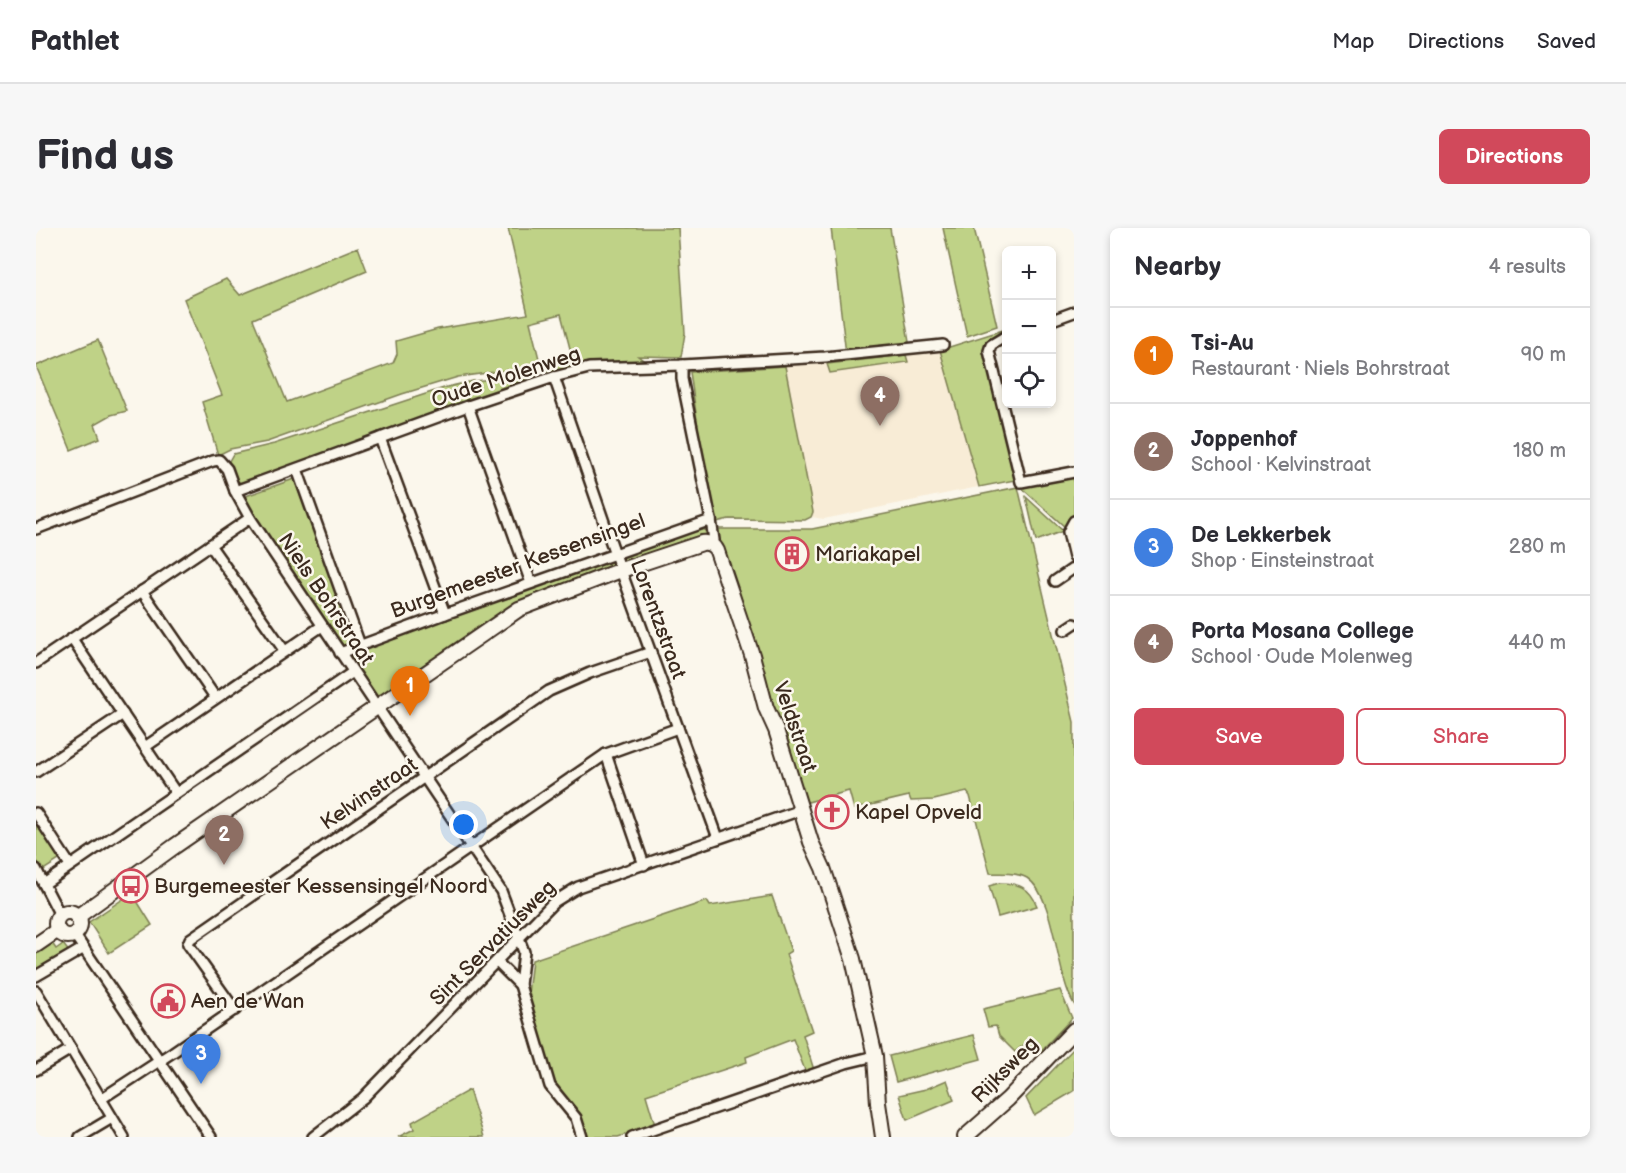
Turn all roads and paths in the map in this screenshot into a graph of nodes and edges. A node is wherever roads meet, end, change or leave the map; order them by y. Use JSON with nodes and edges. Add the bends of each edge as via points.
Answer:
{"nodes":[{"id":1,"x":1074,"y":312,"type":"edge"},
{"id":2,"x":1056,"y":319,"type":"edge"},
{"id":3,"x":1002,"y":338,"type":"edge"},
{"id":4,"x":944,"y":345,"type":"dead end"},
{"id":5,"x":682,"y":365,"type":"junction"},
{"id":6,"x":554,"y":377,"type":"junction"},
{"id":7,"x":468,"y":406,"type":"junction"},
{"id":8,"x":380,"y":438,"type":"junction"},
{"id":9,"x":297,"y":469,"type":"junction"},
{"id":10,"x":1074,"y":472,"type":"edge"},
{"id":11,"x":234,"y":491,"type":"junction"},
{"id":12,"x":250,"y":518,"type":"junction"},
{"id":13,"x":711,"y":520,"type":"junction"},
{"id":14,"x":1074,"y":521,"type":"edge"},
{"id":15,"x":36,"y":529,"type":"edge"},
{"id":16,"x":712,"y":544,"type":"junction"},
{"id":17,"x":210,"y":545,"type":"junction"},
{"id":18,"x":615,"y":554,"type":"junction"},
{"id":19,"x":1074,"y":557,"type":"edge"},
{"id":20,"x":1074,"y":568,"type":"edge"},
{"id":21,"x":621,"y":570,"type":"junction"},
{"id":22,"x":1055,"y":581,"type":"dead end"},
{"id":23,"x":531,"y":584,"type":"junction"},
{"id":24,"x":142,"y":591,"type":"junction"},
{"id":25,"x":445,"y":614,"type":"junction"},
{"id":26,"x":1074,"y":624,"type":"edge"},
{"id":27,"x":322,"y":626,"type":"junction"},
{"id":28,"x":1065,"y":630,"type":"dead end"},
{"id":29,"x":72,"y":639,"type":"junction"},
{"id":30,"x":360,"y":645,"type":"junction"},
{"id":31,"x":284,"y":650,"type":"junction"},
{"id":32,"x":651,"y":652,"type":"junction"},
{"id":33,"x":340,"y":653,"type":"junction"},
{"id":34,"x":36,"y":663,"type":"edge"},
{"id":35,"x":352,"y":672,"type":"junction"},
{"id":36,"x":215,"y":697,"type":"junction"},
{"id":37,"x":377,"y":708,"type":"junction"},
{"id":38,"x":123,"y":714,"type":"junction"},
{"id":39,"x":678,"y":728,"type":"junction"},
{"id":40,"x":145,"y":747,"type":"junction"},
{"id":41,"x":606,"y":754,"type":"junction"},
{"id":42,"x":36,"y":772,"type":"edge"},
{"id":43,"x":424,"y":778,"type":"junction"},
{"id":44,"x":176,"y":793,"type":"junction"},
{"id":45,"x":801,"y":810,"type":"junction"},
{"id":46,"x":36,"y":813,"type":"edge"},
{"id":47,"x":718,"y":838,"type":"junction"},
{"id":48,"x":471,"y":848,"type":"junction"},
{"id":49,"x":70,"y":865,"type":"junction"},
{"id":50,"x":644,"y":865,"type":"junction"},
{"id":51,"x":36,"y":868,"type":"edge"},
{"id":52,"x":44,"y":884,"type":"junction"},
{"id":53,"x":60,"y":915,"type":"junction"},
{"id":54,"x":78,"y":917,"type":"junction"},
{"id":55,"x":58,"y":930,"type":"junction"},
{"id":56,"x":74,"y":934,"type":"junction"},
{"id":57,"x":519,"y":937,"type":"junction"},
{"id":58,"x":36,"y":945,"type":"edge"},
{"id":59,"x":84,"y":948,"type":"junction"},
{"id":60,"x":497,"y":962,"type":"junction"},
{"id":61,"x":36,"y":976,"type":"edge"},
{"id":62,"x":520,"y":985,"type":"junction"},
{"id":63,"x":36,"y":991,"type":"edge"},
{"id":64,"x":235,"y":1010,"type":"junction"},
{"id":65,"x":1074,"y":1030,"type":"edge"},
{"id":66,"x":71,"y":1049,"type":"junction"},
{"id":67,"x":875,"y":1056,"type":"junction"},
{"id":68,"x":159,"y":1061,"type":"junction"},
{"id":69,"x":36,"y":1070,"type":"edge"},
{"id":70,"x":101,"y":1099,"type":"junction"},
{"id":71,"x":112,"y":1118,"type":"junction"},
{"id":72,"x":80,"y":1137,"type":"edge"},
{"id":73,"x":124,"y":1137,"type":"edge"},
{"id":74,"x":210,"y":1137,"type":"edge"},
{"id":75,"x":313,"y":1137,"type":"edge"},
{"id":76,"x":582,"y":1137,"type":"edge"},
{"id":77,"x":632,"y":1137,"type":"edge"},
{"id":78,"x":883,"y":1137,"type":"edge"},
{"id":79,"x":965,"y":1137,"type":"edge"}],
"edges":[{"from":1,"to":2,"type":"street"},
{"from":3,"to":10,"type":"street","via":[[991,345],[990,351],[1021,482]]},
{"from":4,"to":5,"type":"street","name":"Oude Molenweg"},
{"from":5,"to":6,"type":"street","name":"Oude Molenweg","via":[[589,368]]},
{"from":5,"to":13,"type":"street","name":"Veldstraat"},
{"from":6,"to":7,"type":"street","name":"Oude Molenweg"},
{"from":6,"to":18,"type":"street","name":"Lorentzstraat"},
{"from":7,"to":8,"type":"street","name":"Oude Molenweg"},
{"from":7,"to":23,"type":"street"},
{"from":8,"to":9,"type":"street","name":"Oude Molenweg"},
{"from":8,"to":25,"type":"street"},
{"from":9,"to":11,"type":"street","name":"Oude Molenweg"},
{"from":9,"to":30,"type":"street"},
{"from":11,"to":12,"type":"street","name":"Niels Bohrstraat"},
{"from":11,"to":15,"type":"street","name":"Niels Bohrstraat","via":[[222,461],[213,461]]},
{"from":12,"to":17,"type":"street"},
{"from":12,"to":27,"type":"street","name":"Niels Bohrstraat"},
{"from":13,"to":16,"type":"street","name":"Veldstraat"},
{"from":13,"to":18,"type":"street","name":"Burgemeester Kessensingel"},
{"from":14,"to":19,"type":"street","via":[[1068,532]]},
{"from":16,"to":21,"type":"street","name":"Burgemeester Kessensingel","via":[[702,543]]},
{"from":16,"to":45,"type":"street","name":"Veldstraat"},
{"from":17,"to":24,"type":"street"},
{"from":17,"to":31,"type":"street"},
{"from":18,"to":21,"type":"street","name":"Lorentzstraat"},
{"from":18,"to":23,"type":"street","name":"Burgemeester Kessensingel"},
{"from":20,"to":22,"type":"street"},
{"from":21,"to":32,"type":"street","name":"Lorentzstraat"},
{"from":21,"to":37,"type":"street","name":"Burgemeester Kessensingel","via":[[519,609]]},
{"from":23,"to":25,"type":"street","name":"Burgemeester Kessensingel"},
{"from":24,"to":29,"type":"street"},
{"from":24,"to":36,"type":"street"},
{"from":25,"to":30,"type":"street","name":"Burgemeester Kessensingel"},
{"from":26,"to":28,"type":"street"},
{"from":27,"to":31,"type":"street"},
{"from":27,"to":33,"type":"street","name":"Niels Bohrstraat"},
{"from":29,"to":34,"type":"street"},
{"from":29,"to":38,"type":"street"},
{"from":30,"to":33,"type":"street","name":"Burgemeester Kessensingel"},
{"from":31,"to":36,"type":"street"},
{"from":32,"to":39,"type":"street","name":"Lorentzstraat"},
{"from":32,"to":43,"type":"street","name":"Kelvinstraat","via":[[549,691]]},
{"from":33,"to":35,"type":"street","name":"Niels Bohrstraat"},
{"from":35,"to":37,"type":"street","name":"Niels Bohrstraat"},
{"from":35,"to":44,"type":"street"},
{"from":36,"to":40,"type":"street"},
{"from":37,"to":43,"type":"street","name":"Niels Bohrstraat"},
{"from":37,"to":54,"type":"street","name":"Burgemeester Kessensingel"},
{"from":38,"to":40,"type":"street"},
{"from":38,"to":42,"type":"street"},
{"from":39,"to":41,"type":"street"},
{"from":39,"to":47,"type":"street","name":"Lorentzstraat"},
{"from":40,"to":44,"type":"street"},
{"from":41,"to":48,"type":"street"},
{"from":41,"to":50,"type":"street"},
{"from":43,"to":48,"type":"street","name":"Niels Bohrstraat"},
{"from":43,"to":64,"type":"street","name":"Kelvinstraat","via":[[190,939],[189,944]]},
{"from":44,"to":49,"type":"street"},
{"from":45,"to":47,"type":"street","name":"Sint Servatiusweg"},
{"from":45,"to":67,"type":"street","name":"Veldstraat","via":[[853,960]]},
{"from":46,"to":49,"type":"street"},
{"from":47,"to":50,"type":"street","name":"Sint Servatiusweg"},
{"from":48,"to":57,"type":"street","name":"Niels Bohrstraat","via":[[501,891]]},
{"from":48,"to":64,"type":"street"},
{"from":49,"to":52,"type":"street"},
{"from":50,"to":57,"type":"street","name":"Sint Servatiusweg","via":[[566,893]]},
{"from":51,"to":52,"type":"street"},
{"from":52,"to":53,"type":"street"},
{"from":53,"to":54,"type":"street","via":[[70,912]]},
{"from":53,"to":55,"type":"street"},
{"from":54,"to":56,"type":"street","via":[[80,927]]},
{"from":55,"to":56,"type":"street","via":[[65,935]]},
{"from":55,"to":58,"type":"street"},
{"from":56,"to":59,"type":"street"},
{"from":57,"to":60,"type":"street","name":"Sint Servatiusweg"},
{"from":57,"to":62,"type":"street","name":"Niels Bohrstraat","via":[[524,951]]},
{"from":59,"to":61,"type":"street"},
{"from":59,"to":68,"type":"street"},
{"from":60,"to":62,"type":"street"},
{"from":60,"to":75,"type":"street","name":"Sint Servatiusweg","via":[[363,1098]]},
{"from":62,"to":76,"type":"street","via":[[550,1086],[576,1118]]},
{"from":63,"to":66,"type":"street"},
{"from":64,"to":68,"type":"street"},
{"from":65,"to":79,"type":"street","name":"Rijksweg","via":[[1008,1099]]},
{"from":66,"to":69,"type":"street"},
{"from":66,"to":70,"type":"street"},
{"from":67,"to":77,"type":"street"},
{"from":67,"to":78,"type":"street","name":"Veldstraat"},
{"from":68,"to":70,"type":"street"},
{"from":68,"to":74,"type":"street"},
{"from":70,"to":71,"type":"street"},
{"from":71,"to":72,"type":"street"},
{"from":71,"to":73,"type":"street"}]}
